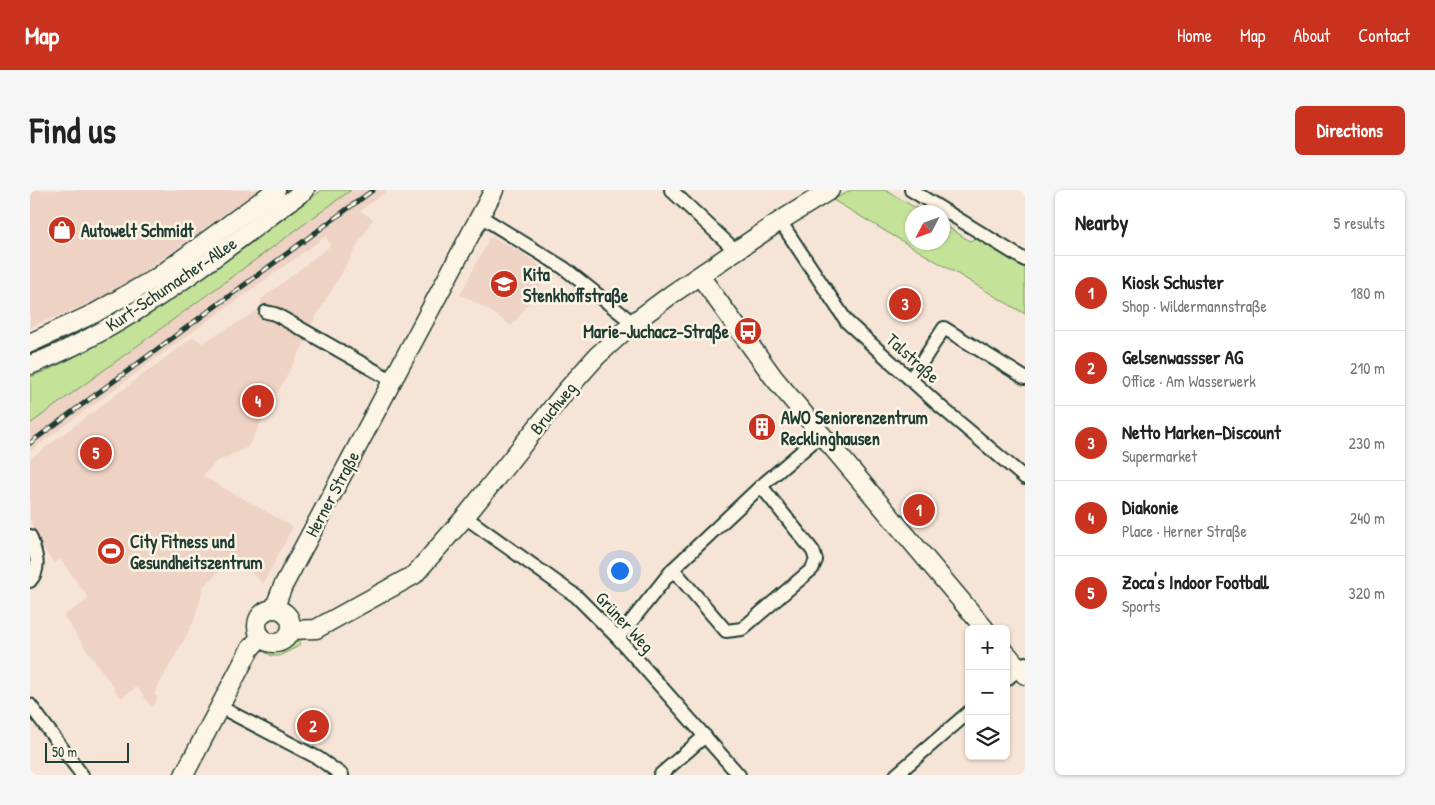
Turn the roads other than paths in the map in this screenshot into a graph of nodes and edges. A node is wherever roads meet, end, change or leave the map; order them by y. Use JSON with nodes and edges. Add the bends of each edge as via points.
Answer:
{"nodes":[{"id":1,"x":276,"y":190,"type":"edge"},
{"id":2,"x":305,"y":190,"type":"edge"},
{"id":3,"x":494,"y":190,"type":"edge"},
{"id":4,"x":671,"y":190,"type":"edge"},
{"id":5,"x":830,"y":190,"type":"edge"},
{"id":6,"x":911,"y":190,"type":"edge"},
{"id":7,"x":480,"y":216,"type":"junction"},
{"id":8,"x":780,"y":221,"type":"junction"},
{"id":9,"x":736,"y":251,"type":"junction"},
{"id":10,"x":1025,"y":260,"type":"edge"},
{"id":11,"x":700,"y":276,"type":"junction"},
{"id":12,"x":266,"y":312,"type":"dead end"},
{"id":13,"x":633,"y":323,"type":"junction"},
{"id":14,"x":30,"y":343,"type":"edge"},
{"id":15,"x":30,"y":365,"type":"edge"},
{"id":16,"x":1025,"y":378,"type":"edge"},
{"id":17,"x":911,"y":379,"type":"junction"},
{"id":18,"x":393,"y":381,"type":"junction"},
{"id":19,"x":821,"y":435,"type":"junction"},
{"id":20,"x":1025,"y":478,"type":"edge"},
{"id":21,"x":761,"y":486,"type":"junction"},
{"id":22,"x":465,"y":517,"type":"junction"},
{"id":23,"x":30,"y":536,"type":"edge"},
{"id":24,"x":673,"y":569,"type":"junction"},
{"id":25,"x":30,"y":582,"type":"edge"},
{"id":26,"x":274,"y":608,"type":"junction"},
{"id":27,"x":983,"y":625,"type":"edge"},
{"id":28,"x":291,"y":630,"type":"junction"},
{"id":29,"x":261,"y":636,"type":"junction"},
{"id":30,"x":618,"y":638,"type":"junction"},
{"id":31,"x":1010,"y":659,"type":"edge"},
{"id":32,"x":1019,"y":671,"type":"edge"},
{"id":33,"x":30,"y":705,"type":"edge"},
{"id":34,"x":220,"y":707,"type":"junction"},
{"id":35,"x":966,"y":715,"type":"edge"},
{"id":36,"x":705,"y":736,"type":"junction"},
{"id":37,"x":82,"y":775,"type":"edge"},
{"id":38,"x":184,"y":775,"type":"edge"},
{"id":39,"x":342,"y":775,"type":"edge"},
{"id":40,"x":660,"y":775,"type":"edge"},
{"id":41,"x":739,"y":775,"type":"edge"},
{"id":42,"x":896,"y":775,"type":"edge"}],
"edges":[{"from":1,"to":14,"type":"main road","name":"Kurt-Schumacher-Allee","via":[[151,281],[95,313]]},
{"from":2,"to":15,"type":"main road","name":"Kurt-Schumacher-Allee","via":[[133,312],[86,339]]},
{"from":3,"to":7,"type":"main road","name":"Herner Straße"},
{"from":4,"to":9,"type":"street"},
{"from":5,"to":8,"type":"main road","name":"Bruchweg"},
{"from":6,"to":10,"type":"street"},
{"from":7,"to":13,"type":"street","via":[[564,268]]},
{"from":7,"to":18,"type":"main road","name":"Herner Straße"},
{"from":8,"to":9,"type":"main road","name":"Bruchweg"},
{"from":8,"to":17,"type":"street","name":"Talstraße","via":[[847,322]]},
{"from":9,"to":11,"type":"main road","name":"Bruchweg"},
{"from":11,"to":13,"type":"main road","name":"Bruchweg"},
{"from":11,"to":19,"type":"main road"},
{"from":12,"to":18,"type":"street","via":[[275,314]]},
{"from":13,"to":22,"type":"main road","name":"Bruchweg","via":[[565,392]]},
{"from":16,"to":17,"type":"street","via":[[944,328]]},
{"from":17,"to":20,"type":"street","name":"Talstraße"},
{"from":18,"to":26,"type":"main road","name":"Herner Straße","via":[[282,586]]},
{"from":19,"to":21,"type":"street"},
{"from":19,"to":27,"type":"main road"},
{"from":21,"to":24,"type":"street"},
{"from":21,"to":24,"type":"street","via":[[813,551],[816,560],[812,569],[742,629],[726,631]]},
{"from":22,"to":28,"type":"main road","name":"Bruchweg","via":[[414,575],[316,628]]},
{"from":22,"to":30,"type":"street","name":"Grüner Weg","via":[[576,596]]},
{"from":23,"to":25,"type":"street","via":[[37,569]]},
{"from":24,"to":30,"type":"street"},
{"from":26,"to":28,"type":"main road","via":[[290,618]]},
{"from":26,"to":29,"type":"main road","via":[[259,618],[257,624]]},
{"from":28,"to":29,"type":"main road","via":[[287,637],[274,643]]},
{"from":29,"to":34,"type":"main road","via":[[250,649]]},
{"from":30,"to":36,"type":"street","name":"Grüner Weg"},
{"from":31,"to":32,"type":"main road"},
{"from":33,"to":37,"type":"street"},
{"from":34,"to":38,"type":"main road"},
{"from":34,"to":39,"type":"street","via":[[318,758]]},
{"from":35,"to":42,"type":"street"},
{"from":36,"to":40,"type":"street"},
{"from":36,"to":41,"type":"street","name":"Grüner Weg"}]}
